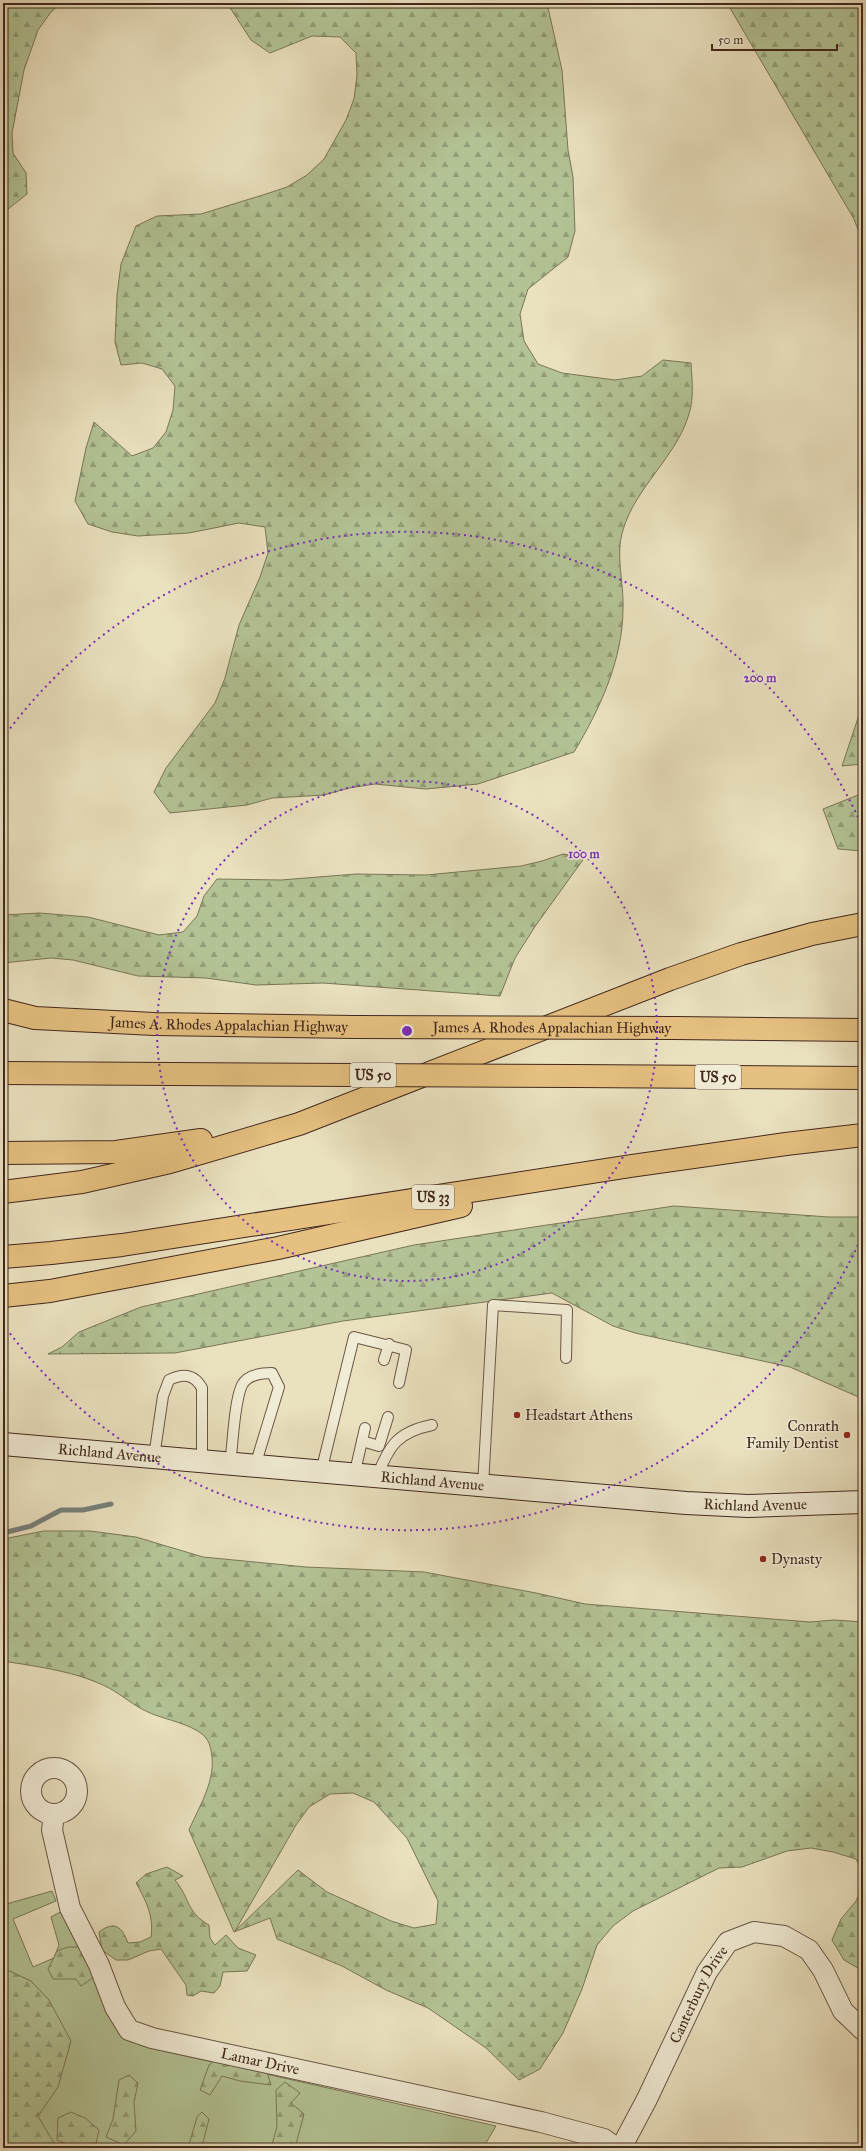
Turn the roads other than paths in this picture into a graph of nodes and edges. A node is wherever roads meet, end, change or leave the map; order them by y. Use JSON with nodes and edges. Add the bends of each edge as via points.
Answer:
{"nodes":[{"id":1,"x":863,"y":924,"type":"edge"},
{"id":2,"x":3,"y":1010,"type":"edge"},
{"id":3,"x":863,"y":1030,"type":"edge"},
{"id":4,"x":3,"y":1073,"type":"edge"},
{"id":5,"x":863,"y":1078,"type":"edge"},
{"id":6,"x":298,"y":1124,"type":"junction"},
{"id":7,"x":863,"y":1135,"type":"edge"},
{"id":8,"x":3,"y":1153,"type":"edge"},
{"id":9,"x":632,"y":1166,"type":"junction"},
{"id":10,"x":3,"y":1192,"type":"edge"},
{"id":11,"x":3,"y":1256,"type":"edge"},
{"id":12,"x":3,"y":1296,"type":"edge"},
{"id":13,"x":389,"y":1344,"type":"junction"},
{"id":14,"x":566,"y":1358,"type":"dead end"},
{"id":15,"x":384,"y":1360,"type":"dead end"},
{"id":16,"x":399,"y":1382,"type":"dead end"},
{"id":17,"x":388,"y":1417,"type":"dead end"},
{"id":18,"x":432,"y":1425,"type":"dead end"},
{"id":19,"x":365,"y":1428,"type":"dead end"},
{"id":20,"x":362,"y":1441,"type":"junction"},
{"id":21,"x":3,"y":1444,"type":"edge"},
{"id":22,"x":154,"y":1457,"type":"junction"},
{"id":23,"x":202,"y":1462,"type":"junction"},
{"id":24,"x":230,"y":1464,"type":"junction"},
{"id":25,"x":255,"y":1466,"type":"junction"},
{"id":26,"x":321,"y":1472,"type":"junction"},
{"id":27,"x":354,"y":1476,"type":"junction"},
{"id":28,"x":377,"y":1477,"type":"junction"},
{"id":29,"x":483,"y":1486,"type":"junction"},
{"id":30,"x":863,"y":1502,"type":"edge"},
{"id":31,"x":54,"y":1814,"type":"dead end"},
{"id":32,"x":863,"y":2030,"type":"edge"},
{"id":33,"x":616,"y":2148,"type":"edge"},
{"id":34,"x":621,"y":2148,"type":"edge"}],
"edges":[{"from":1,"to":6,"type":"highway","via":[[805,936],[741,954],[670,979]]},
{"from":2,"to":3,"type":"highway","name":"James A. Rhodes Appalachian Highway","bridge":true,"via":[[35,1018],[123,1022],[354,1027]]},
{"from":4,"to":5,"type":"highway","number":"US 50","bridge":true},
{"from":6,"to":8,"type":"highway","via":[[176,1145],[116,1152]]},
{"from":6,"to":10,"type":"highway","via":[[155,1165],[82,1182]]},
{"from":7,"to":9,"type":"highway","number":"US 33"},
{"from":9,"to":11,"type":"highway","number":"US 33","via":[[122,1245]]},
{"from":9,"to":12,"type":"highway","via":[[278,1248],[50,1291]]},
{"from":13,"to":15,"type":"lane"},
{"from":13,"to":16,"type":"lane","via":[[406,1350]]},
{"from":13,"to":26,"type":"lane","via":[[354,1338]]},
{"from":14,"to":29,"type":"lane","via":[[567,1310],[493,1306]]},
{"from":17,"to":20,"type":"lane","via":[[379,1446]]},
{"from":18,"to":28,"type":"lane","via":[[415,1428],[400,1437],[383,1462]]},
{"from":19,"to":20,"type":"lane"},
{"from":20,"to":27,"type":"lane"},
{"from":21,"to":22,"type":"main road","name":"Richland Avenue"},
{"from":22,"to":23,"type":"main road","name":"Richland Avenue"},
{"from":22,"to":23,"type":"lane","via":[[163,1396],[169,1380],[179,1375],[188,1375],[198,1380],[202,1388]]},
{"from":23,"to":24,"type":"main road","name":"Richland Avenue"},
{"from":24,"to":25,"type":"main road","name":"Richland Avenue"},
{"from":24,"to":25,"type":"lane","via":[[238,1402],[243,1384],[250,1377],[272,1373],[280,1387]]},
{"from":25,"to":26,"type":"main road","name":"Richland Avenue"},
{"from":26,"to":27,"type":"main road","name":"Richland Avenue"},
{"from":27,"to":28,"type":"main road","name":"Richland Avenue"},
{"from":28,"to":29,"type":"main road","name":"Richland Avenue"},
{"from":29,"to":30,"type":"main road","name":"Richland Avenue","via":[[748,1506]]},
{"from":31,"to":33,"type":"street","name":"Lamar Drive","via":[[52,1830],[70,1908],[99,1965],[115,2007],[129,2030],[152,2038],[541,2122],[604,2139]]},
{"from":32,"to":34,"type":"street","name":"Canterbury Drive","via":[[843,2011],[824,1970],[809,1950],[784,1936],[754,1932],[728,1942],[707,1972],[651,2092]]}]}
